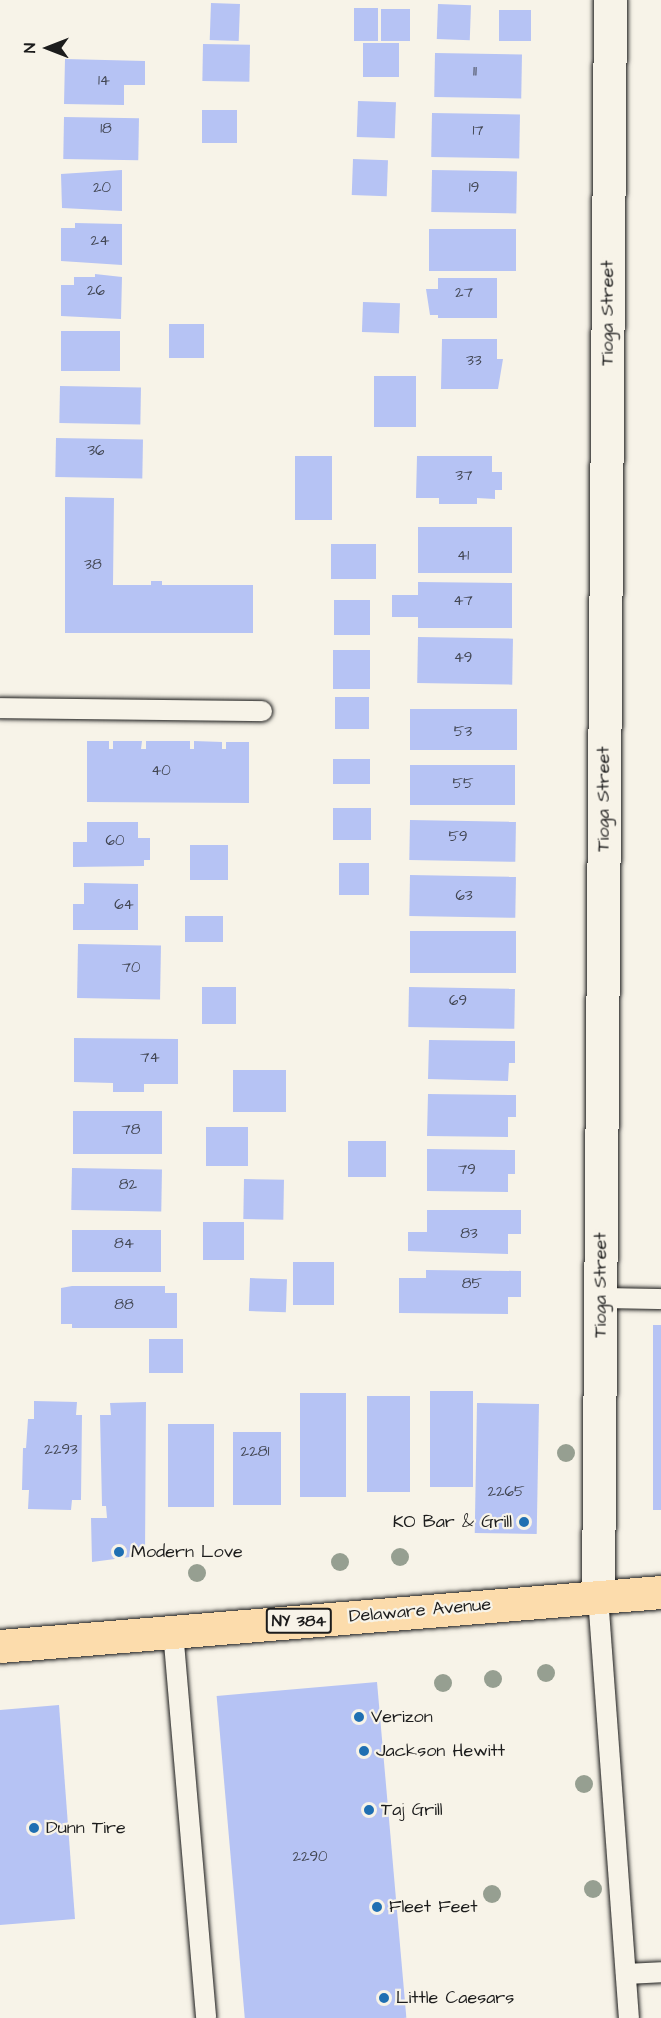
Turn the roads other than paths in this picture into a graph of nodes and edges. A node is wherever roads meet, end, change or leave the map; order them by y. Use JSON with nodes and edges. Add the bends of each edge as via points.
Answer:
{"nodes":[{"id":1,"x":610,"y":0,"type":"edge"},
{"id":2,"x":0,"y":708,"type":"edge"},
{"id":3,"x":262,"y":711,"type":"dead end"},
{"id":4,"x":601,"y":1298,"type":"junction"},
{"id":5,"x":661,"y":1299,"type":"edge"},
{"id":6,"x":661,"y":1592,"type":"edge"},
{"id":7,"x":598,"y":1597,"type":"junction"},
{"id":8,"x":173,"y":1631,"type":"junction"},
{"id":9,"x":0,"y":1646,"type":"edge"},
{"id":10,"x":661,"y":1972,"type":"edge"},
{"id":11,"x":626,"y":1974,"type":"junction"},
{"id":12,"x":206,"y":2018,"type":"edge"},
{"id":13,"x":629,"y":2018,"type":"edge"}],
"edges":[{"from":1,"to":4,"type":"street","name":"Tioga Street"},
{"from":2,"to":3,"type":"lane"},
{"from":4,"to":5,"type":"lane"},
{"from":4,"to":7,"type":"street","name":"Tioga Street"},
{"from":6,"to":7,"type":"main road","name":"Delaware Avenue","number":"NY 384"},
{"from":7,"to":8,"type":"main road","name":"Delaware Avenue","number":"NY 384"},
{"from":7,"to":11,"type":"lane"},
{"from":8,"to":9,"type":"main road","name":"Delaware Avenue","number":"NY 384"},
{"from":8,"to":12,"type":"lane"},
{"from":10,"to":11,"type":"lane"},
{"from":11,"to":13,"type":"lane"}]}
